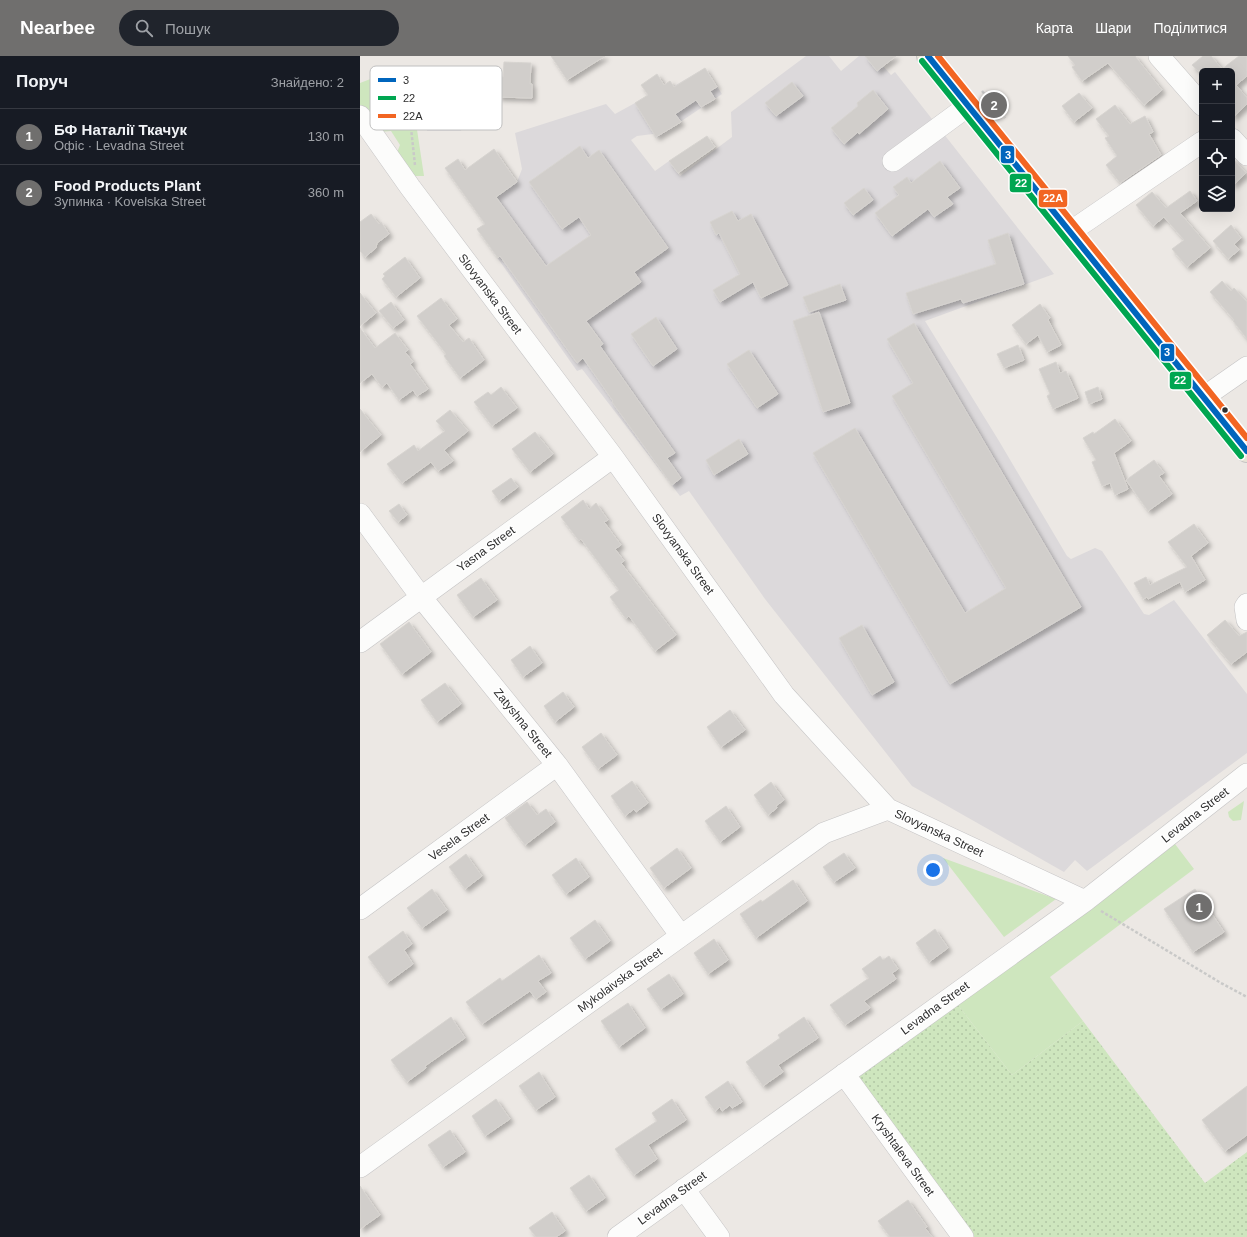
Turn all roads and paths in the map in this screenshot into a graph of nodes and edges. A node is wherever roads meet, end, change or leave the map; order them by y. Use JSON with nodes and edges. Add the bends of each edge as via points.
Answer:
{"nodes":[{"id":1,"x":928,"y":56,"type":"edge"},
{"id":2,"x":1158,"y":56,"type":"edge"},
{"id":3,"x":975,"y":98,"type":"junction"},
{"id":4,"x":1201,"y":104,"type":"edge"},
{"id":5,"x":360,"y":116,"type":"edge"},
{"id":6,"x":1004,"y":118,"type":"dead end"},
{"id":7,"x":370,"y":130,"type":"edge"},
{"id":8,"x":370,"y":130,"type":"edge"},
{"id":9,"x":411,"y":130,"type":"edge"},
{"id":10,"x":1233,"y":140,"type":"edge"},
{"id":11,"x":1199,"y":144,"type":"edge"},
{"id":12,"x":1247,"y":155,"type":"edge"},
{"id":13,"x":893,"y":161,"type":"dead end"},
{"id":14,"x":415,"y":168,"type":"dead end"},
{"id":15,"x":1070,"y":232,"type":"junction"},
{"id":16,"x":1247,"y":367,"type":"edge"},
{"id":17,"x":1204,"y":397,"type":"junction"},
{"id":18,"x":1247,"y":451,"type":"edge"},
{"id":19,"x":613,"y":457,"type":"junction"},
{"id":20,"x":360,"y":514,"type":"edge"},
{"id":21,"x":421,"y":597,"type":"junction"},
{"id":22,"x":1247,"y":604,"type":"edge"},
{"id":23,"x":1247,"y":620,"type":"edge"},
{"id":24,"x":360,"y":642,"type":"edge"},
{"id":25,"x":557,"y":765,"type":"junction"},
{"id":26,"x":1247,"y":774,"type":"edge"},
{"id":27,"x":888,"y":809,"type":"junction"},
{"id":28,"x":1085,"y":901,"type":"junction"},
{"id":29,"x":360,"y":909,"type":"edge"},
{"id":30,"x":681,"y":936,"type":"junction"},
{"id":31,"x":1247,"y":997,"type":"edge"},
{"id":32,"x":844,"y":1074,"type":"junction"},
{"id":33,"x":360,"y":1167,"type":"edge"},
{"id":34,"x":684,"y":1189,"type":"junction"},
{"id":35,"x":618,"y":1237,"type":"edge"},
{"id":36,"x":719,"y":1237,"type":"edge"},
{"id":37,"x":963,"y":1237,"type":"edge"}],
"edges":[{"from":1,"to":3,"type":"main road"},
{"from":2,"to":4,"type":"street"},
{"from":3,"to":6,"type":"path"},
{"from":3,"to":13,"type":"street"},
{"from":3,"to":15,"type":"main road"},
{"from":5,"to":7,"type":"street","name":"Slovyanska Street"},
{"from":8,"to":19,"type":"street","name":"Slovyanska Street","via":[[446,236]]},
{"from":9,"to":14,"type":"path"},
{"from":10,"to":12,"type":"street"},
{"from":11,"to":15,"type":"street"},
{"from":15,"to":17,"type":"main road"},
{"from":16,"to":17,"type":"street"},
{"from":17,"to":18,"type":"main road"},
{"from":19,"to":21,"type":"street","name":"Yasna Street"},
{"from":19,"to":27,"type":"street","name":"Slovyanska Street","via":[[784,695]]},
{"from":20,"to":21,"type":"street","name":"Zatyshna Street"},
{"from":21,"to":24,"type":"street","name":"Yasna Street"},
{"from":21,"to":25,"type":"street","name":"Zatyshna Street"},
{"from":22,"to":23,"type":"street"},
{"from":25,"to":29,"type":"street","name":"Vesela Street"},
{"from":25,"to":30,"type":"street","name":"Zatyshna Street"},
{"from":26,"to":28,"type":"street","name":"Levadna Street"},
{"from":27,"to":28,"type":"street","name":"Slovyanska Street"},
{"from":27,"to":30,"type":"street","name":"Mykolaivska Street","via":[[824,833]]},
{"from":28,"to":31,"type":"path","via":[[1221,984]]},
{"from":28,"to":32,"type":"street","name":"Levadna Street"},
{"from":30,"to":33,"type":"street","name":"Mykolaivska Street"},
{"from":32,"to":34,"type":"street","name":"Levadna Street"},
{"from":32,"to":37,"type":"street","name":"Kryshtaleva Street"},
{"from":34,"to":35,"type":"street","name":"Levadna Street"},
{"from":34,"to":36,"type":"street"}]}
